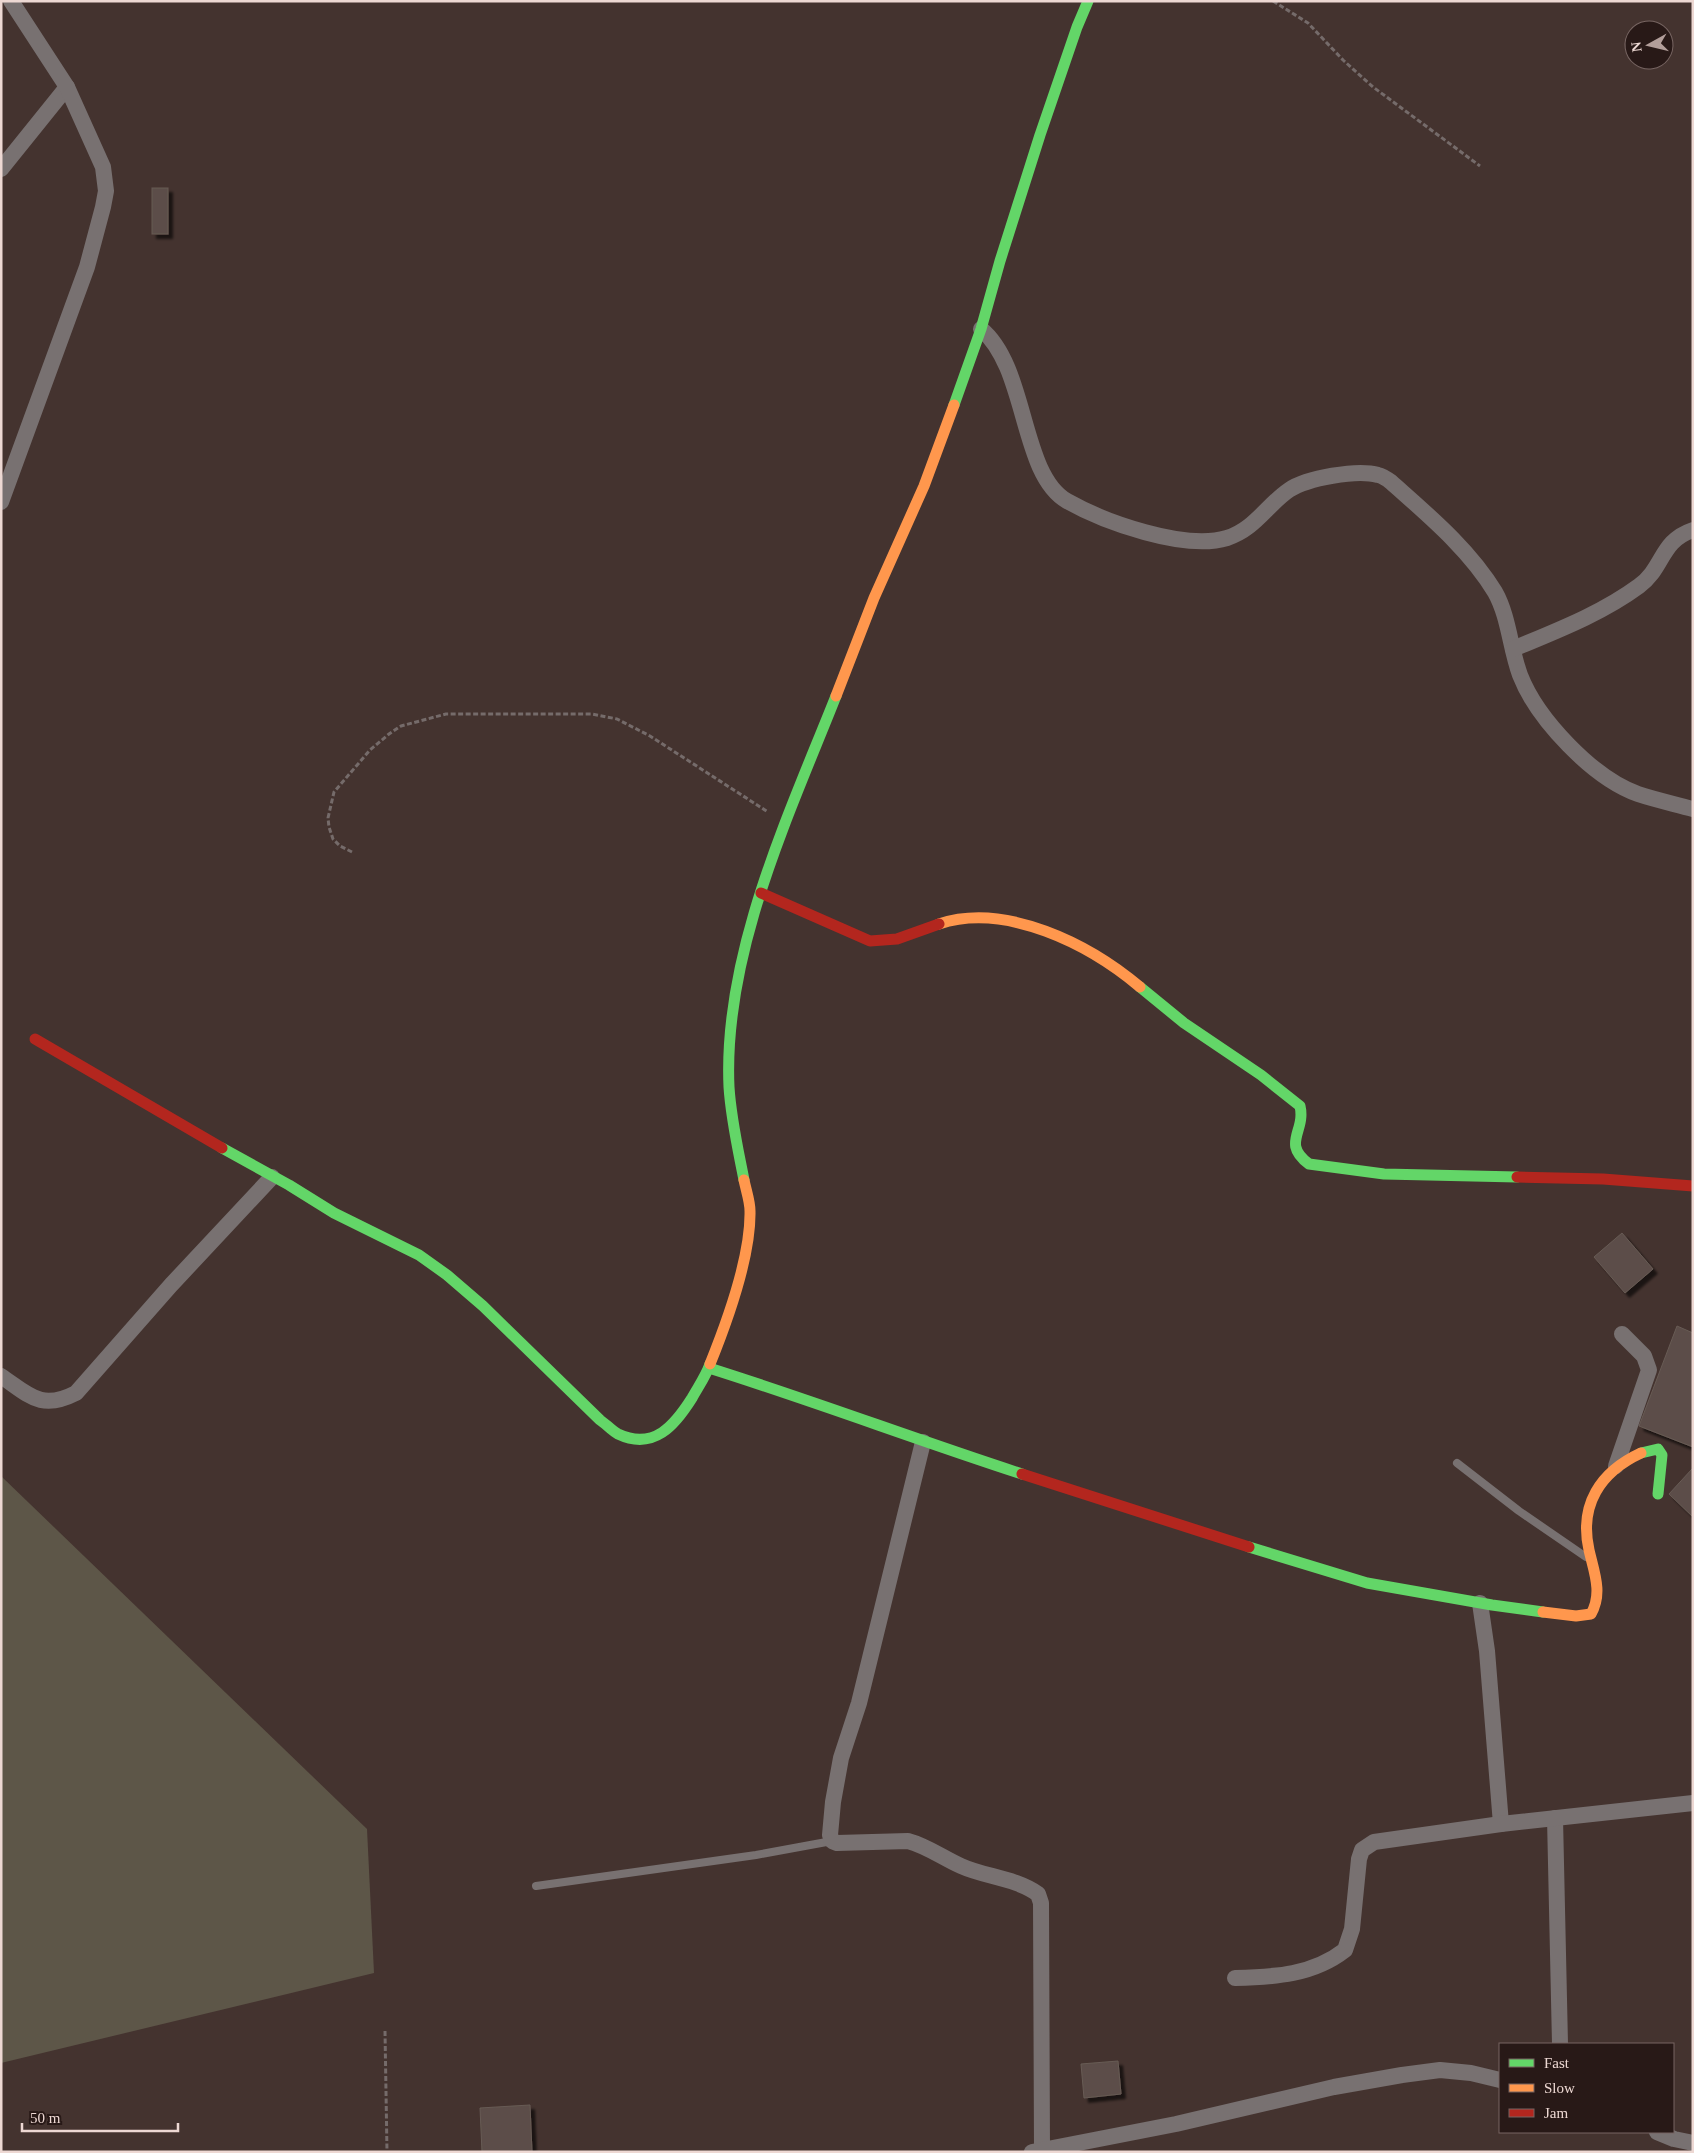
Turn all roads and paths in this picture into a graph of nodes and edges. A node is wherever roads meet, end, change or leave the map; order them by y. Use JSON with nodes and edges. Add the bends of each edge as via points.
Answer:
{"nodes":[{"id":1,"x":11,"y":1,"type":"edge"},
{"id":2,"x":1088,"y":1,"type":"edge"},
{"id":3,"x":1273,"y":1,"type":"edge"},
{"id":4,"x":67,"y":87,"type":"junction"},
{"id":5,"x":1480,"y":166,"type":"dead end"},
{"id":6,"x":1,"y":168,"type":"edge"},
{"id":7,"x":981,"y":329,"type":"junction"},
{"id":8,"x":1,"y":502,"type":"edge"},
{"id":9,"x":1693,"y":530,"type":"edge"},
{"id":10,"x":1513,"y":649,"type":"junction"},
{"id":11,"x":1693,"y":809,"type":"edge"},
{"id":12,"x":786,"y":822,"type":"junction"},
{"id":13,"x":352,"y":852,"type":"dead end"},
{"id":14,"x":761,"y":893,"type":"junction"},
{"id":15,"x":35,"y":1038,"type":"dead end"},
{"id":16,"x":272,"y":1177,"type":"junction"},
{"id":17,"x":1693,"y":1186,"type":"edge"},
{"id":18,"x":1622,"y":1334,"type":"dead end"},
{"id":19,"x":709,"y":1368,"type":"junction"},
{"id":20,"x":1,"y":1376,"type":"edge"},
{"id":21,"x":923,"y":1442,"type":"junction"},
{"id":22,"x":1457,"y":1463,"type":"dead end"},
{"id":23,"x":1616,"y":1466,"type":"junction"},
{"id":24,"x":1658,"y":1494,"type":"dead end"},
{"id":25,"x":1591,"y":1561,"type":"junction"},
{"id":26,"x":1480,"y":1603,"type":"junction"},
{"id":27,"x":1693,"y":1802,"type":"edge"},
{"id":28,"x":1555,"y":1818,"type":"junction"},
{"id":29,"x":1501,"y":1824,"type":"junction"},
{"id":30,"x":832,"y":1841,"type":"junction"},
{"id":31,"x":536,"y":1886,"type":"dead end"},
{"id":32,"x":1236,"y":1978,"type":"dead end"},
{"id":33,"x":385,"y":2031,"type":"dead end"},
{"id":34,"x":1560,"y":2043,"type":"edge"},
{"id":35,"x":1499,"y":2080,"type":"edge"},
{"id":36,"x":1659,"y":2133,"type":"edge"},
{"id":37,"x":1693,"y":2143,"type":"edge"},
{"id":38,"x":1045,"y":2150,"type":"edge"},
{"id":39,"x":387,"y":2152,"type":"edge"}],
"edges":[{"from":1,"to":4,"type":"street"},
{"from":2,"to":7,"type":"street","via":[[1040,134]]},
{"from":3,"to":5,"type":"path","via":[[1308,23],[1373,87]]},
{"from":4,"to":6,"type":"street"},
{"from":4,"to":8,"type":"street","via":[[103,167],[104,207],[87,267]]},
{"from":7,"to":10,"type":"street","via":[[1004,358],[1045,478],[1067,501],[1140,531],[1172,538],[1215,540],[1248,528],[1295,486],[1331,476],[1376,474],[1391,482],[1474,561],[1499,602]]},
{"from":7,"to":12,"type":"street","via":[[924,486],[874,598]]},
{"from":9,"to":10,"type":"street","via":[[1676,537],[1649,578],[1618,600]]},
{"from":10,"to":11,"type":"street","via":[[1524,686],[1533,701],[1559,736],[1579,754],[1619,785],[1637,794]]},
{"from":12,"to":13,"type":"path","via":[[650,736],[616,719],[592,714],[446,714],[401,726],[388,734],[334,792],[329,827],[333,839]]},
{"from":12,"to":14,"type":"street"},
{"from":14,"to":17,"type":"street","via":[[870,941],[895,939],[958,919],[975,917],[998,919],[1044,931],[1088,952],[1112,965],[1190,1027],[1300,1106],[1302,1116],[1294,1145],[1296,1153],[1309,1164],[1384,1174],[1603,1179]]},
{"from":14,"to":19,"type":"street","via":[[735,991],[730,1040],[731,1116],[750,1210],[748,1237],[739,1282]]},
{"from":15,"to":16,"type":"street"},
{"from":16,"to":19,"type":"street","via":[[419,1255],[447,1275],[618,1434],[649,1439],[666,1431],[678,1419]]},
{"from":16,"to":20,"type":"street","via":[[76,1393],[63,1400],[49,1402],[33,1397]]},
{"from":18,"to":23,"type":"street","via":[[1644,1356],[1649,1370]]},
{"from":19,"to":21,"type":"street","via":[[790,1393]]},
{"from":21,"to":26,"type":"street","via":[[1367,1583]]},
{"from":21,"to":30,"type":"street","via":[[858,1703],[841,1758],[833,1802]]},
{"from":22,"to":25,"type":"lane"},
{"from":23,"to":24,"type":"street","via":[[1650,1449],[1658,1449],[1662,1455]]},
{"from":23,"to":25,"type":"street","via":[[1603,1478],[1590,1506],[1587,1539]]},
{"from":25,"to":26,"type":"street","via":[[1597,1601],[1591,1614],[1576,1616]]},
{"from":26,"to":29,"type":"street"},
{"from":27,"to":28,"type":"street"},
{"from":28,"to":29,"type":"street"},
{"from":28,"to":34,"type":"street"},
{"from":29,"to":32,"type":"street","via":[[1367,1845],[1359,1859],[1352,1929],[1345,1950],[1322,1964],[1295,1974]]},
{"from":30,"to":31,"type":"lane"},
{"from":30,"to":38,"type":"street","via":[[849,1844],[908,1841],[960,1865],[1021,1884],[1038,1894],[1041,1903]]},
{"from":33,"to":39,"type":"path"},
{"from":35,"to":38,"type":"street","via":[[1440,2070],[1402,2075]]},
{"from":36,"to":37,"type":"street"}]}
